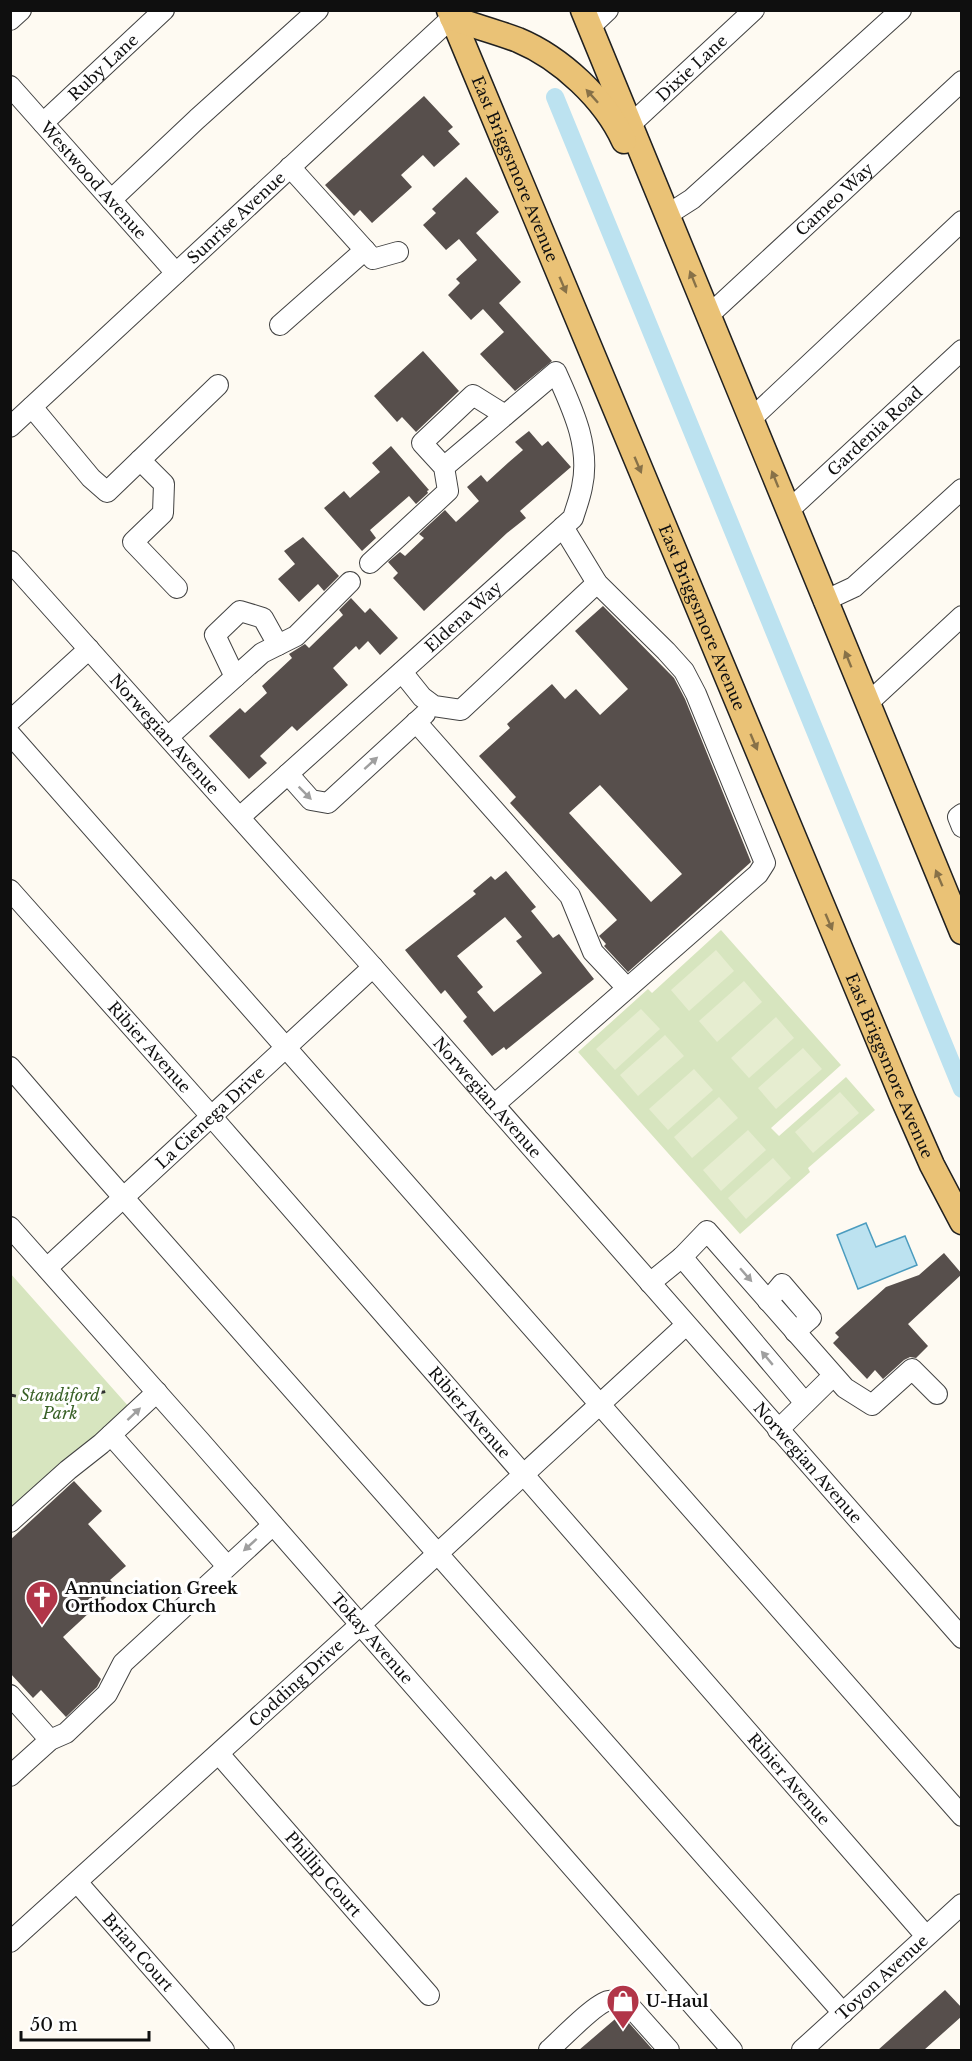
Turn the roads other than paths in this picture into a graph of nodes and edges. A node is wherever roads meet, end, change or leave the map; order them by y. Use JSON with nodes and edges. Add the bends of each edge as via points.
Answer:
{"nodes":[{"id":1,"x":21,"y":10,"type":"edge"},
{"id":2,"x":164,"y":10,"type":"edge"},
{"id":3,"x":318,"y":10,"type":"edge"},
{"id":4,"x":608,"y":10,"type":"edge"},
{"id":5,"x":754,"y":10,"type":"edge"},
{"id":6,"x":901,"y":10,"type":"edge"},
{"id":7,"x":453,"y":13,"type":"edge"},
{"id":8,"x":587,"y":19,"type":"edge"},
{"id":9,"x":10,"y":20,"type":"edge"},
{"id":10,"x":962,"y":81,"type":"edge"},
{"id":11,"x":10,"y":86,"type":"edge"},
{"id":12,"x":43,"y":123,"type":"junction"},
{"id":13,"x":630,"y":125,"type":"junction"},
{"id":14,"x":290,"y":167,"type":"junction"},
{"id":15,"x":111,"y":200,"type":"junction"},
{"id":16,"x":667,"y":215,"type":"junction"},
{"id":17,"x":962,"y":221,"type":"edge"},
{"id":18,"x":365,"y":250,"type":"junction"},
{"id":19,"x":398,"y":252,"type":"dead end"},
{"id":20,"x":176,"y":273,"type":"junction"},
{"id":21,"x":708,"y":316,"type":"junction"},
{"id":22,"x":280,"y":325,"type":"dead end"},
{"id":23,"x":962,"y":350,"type":"edge"},
{"id":24,"x":218,"y":386,"type":"dead end"},
{"id":25,"x":32,"y":407,"type":"junction"},
{"id":26,"x":505,"y":415,"type":"junction"},
{"id":27,"x":750,"y":420,"type":"junction"},
{"id":28,"x":10,"y":426,"type":"edge"},
{"id":29,"x":140,"y":460,"type":"junction"},
{"id":30,"x":444,"y":467,"type":"junction"},
{"id":31,"x":962,"y":489,"type":"edge"},
{"id":32,"x":788,"y":511,"type":"junction"},
{"id":33,"x":563,"y":527,"type":"junction"},
{"id":34,"x":370,"y":563,"type":"dead end"},
{"id":35,"x":13,"y":569,"type":"edge"},
{"id":36,"x":350,"y":582,"type":"dead end"},
{"id":37,"x":597,"y":583,"type":"junction"},
{"id":38,"x":177,"y":588,"type":"dead end"},
{"id":39,"x":824,"y":601,"type":"junction"},
{"id":40,"x":962,"y":616,"type":"edge"},
{"id":41,"x":89,"y":649,"type":"junction"},
{"id":42,"x":270,"y":649,"type":"junction"},
{"id":43,"x":402,"y":672,"type":"junction"},
{"id":44,"x":236,"y":677,"type":"junction"},
{"id":45,"x":867,"y":704,"type":"junction"},
{"id":46,"x":434,"y":706,"type":"junction"},
{"id":47,"x":10,"y":721,"type":"edge"},
{"id":48,"x":416,"y":722,"type":"junction"},
{"id":49,"x":10,"y":734,"type":"edge"},
{"id":50,"x":168,"y":737,"type":"junction"},
{"id":51,"x":288,"y":774,"type":"junction"},
{"id":52,"x":962,"y":814,"type":"edge"},
{"id":53,"x":240,"y":817,"type":"junction"},
{"id":54,"x":962,"y":827,"type":"edge"},
{"id":55,"x":10,"y":890,"type":"edge"},
{"id":56,"x":962,"y":932,"type":"edge"},
{"id":57,"x":373,"y":967,"type":"junction"},
{"id":58,"x":627,"y":988,"type":"junction"},
{"id":59,"x":285,"y":1048,"type":"junction"},
{"id":60,"x":10,"y":1067,"type":"edge"},
{"id":61,"x":494,"y":1105,"type":"junction"},
{"id":62,"x":211,"y":1116,"type":"junction"},
{"id":63,"x":123,"y":1197,"type":"junction"},
{"id":64,"x":962,"y":1222,"type":"edge"},
{"id":65,"x":10,"y":1227,"type":"edge"},
{"id":66,"x":682,"y":1257,"type":"junction"},
{"id":67,"x":47,"y":1268,"type":"junction"},
{"id":68,"x":650,"y":1283,"type":"junction"},
{"id":69,"x":686,"y":1324,"type":"junction"},
{"id":70,"x":833,"y":1376,"type":"junction"},
{"id":71,"x":157,"y":1392,"type":"junction"},
{"id":72,"x":937,"y":1394,"type":"dead end"},
{"id":73,"x":805,"y":1403,"type":"junction"},
{"id":74,"x":601,"y":1404,"type":"junction"},
{"id":75,"x":778,"y":1430,"type":"junction"},
{"id":76,"x":111,"y":1435,"type":"junction"},
{"id":77,"x":523,"y":1476,"type":"junction"},
{"id":78,"x":10,"y":1522,"type":"edge"},
{"id":79,"x":273,"y":1525,"type":"junction"},
{"id":80,"x":438,"y":1553,"type":"junction"},
{"id":81,"x":227,"y":1566,"type":"junction"},
{"id":82,"x":360,"y":1625,"type":"junction"},
{"id":83,"x":962,"y":1638,"type":"edge"},
{"id":84,"x":10,"y":1695,"type":"edge"},
{"id":85,"x":50,"y":1740,"type":"junction"},
{"id":86,"x":219,"y":1754,"type":"junction"},
{"id":87,"x":12,"y":1770,"type":"edge"},
{"id":88,"x":962,"y":1816,"type":"edge"},
{"id":89,"x":77,"y":1882,"type":"junction"},
{"id":90,"x":962,"y":1904,"type":"edge"},
{"id":91,"x":926,"y":1936,"type":"junction"},
{"id":92,"x":10,"y":1942,"type":"edge"},
{"id":93,"x":429,"y":1995,"type":"dead end"},
{"id":94,"x":843,"y":2013,"type":"junction"},
{"id":95,"x":224,"y":2050,"type":"edge"},
{"id":96,"x":549,"y":2050,"type":"edge"},
{"id":97,"x":669,"y":2050,"type":"edge"},
{"id":98,"x":732,"y":2050,"type":"edge"},
{"id":99,"x":802,"y":2050,"type":"edge"}],
"edges":[{"from":1,"to":9,"type":"street"},
{"from":2,"to":12,"type":"street","name":"Ruby Lane"},
{"from":3,"to":15,"type":"street"},
{"from":4,"to":8,"type":"street"},
{"from":5,"to":13,"type":"street","name":"Dixie Lane"},
{"from":6,"to":16,"type":"street","via":[[692,199]]},
{"from":7,"to":14,"type":"street","name":"Sunrise Avenue"},
{"from":16,"to":7,"type":"main road","one_way":true,"via":[[643,184],[616,124],[589,91],[554,59]]},
{"from":7,"to":64,"type":"main road","name":"East Briggsmore Avenue","one_way":true,"via":[[903,1099]]},
{"from":8,"to":13,"type":"main road"},
{"from":10,"to":21,"type":"street","name":"Cameo Way"},
{"from":11,"to":12,"type":"street","name":"Westwood Avenue"},
{"from":12,"to":15,"type":"street","name":"Westwood Avenue"},
{"from":13,"to":16,"type":"main road"},
{"from":14,"to":18,"type":"street"},
{"from":14,"to":20,"type":"street","name":"Sunrise Avenue"},
{"from":15,"to":20,"type":"street","name":"Westwood Avenue"},
{"from":21,"to":16,"type":"main road","one_way":true},
{"from":17,"to":27,"type":"street"},
{"from":18,"to":19,"type":"street","via":[[373,259]]},
{"from":18,"to":22,"type":"street"},
{"from":20,"to":25,"type":"street","name":"Sunrise Avenue"},
{"from":21,"to":27,"type":"main road"},
{"from":23,"to":32,"type":"street","name":"Gardenia Road"},
{"from":24,"to":29,"type":"street"},
{"from":25,"to":28,"type":"street","name":"Sunrise Avenue"},
{"from":25,"to":29,"type":"street","via":[[107,492]]},
{"from":26,"to":30,"type":"street"},
{"from":26,"to":30,"type":"street","via":[[472,395],[422,443]]},
{"from":26,"to":33,"type":"street","name":"Eldena Way","via":[[556,372],[581,433],[584,460],[582,488],[573,518]]},
{"from":32,"to":27,"type":"main road","one_way":true},
{"from":29,"to":38,"type":"street","via":[[164,484],[163,513],[134,542]]},
{"from":30,"to":34,"type":"street","via":[[448,491]]},
{"from":31,"to":39,"type":"street","via":[[854,586]]},
{"from":32,"to":39,"type":"main road"},
{"from":33,"to":37,"type":"street"},
{"from":33,"to":43,"type":"street","name":"Eldena Way"},
{"from":35,"to":41,"type":"street","name":"Norwegian Avenue"},
{"from":36,"to":42,"type":"street","via":[[296,636]]},
{"from":37,"to":46,"type":"street","via":[[460,710]]},
{"from":37,"to":58,"type":"street","via":[[684,671],[765,863],[758,874]]},
{"from":45,"to":39,"type":"main road","one_way":true},
{"from":40,"to":45,"type":"street"},
{"from":41,"to":47,"type":"street"},
{"from":41,"to":50,"type":"street","name":"Norwegian Avenue"},
{"from":42,"to":44,"type":"street"},
{"from":42,"to":44,"type":"street","via":[[263,618],[240,611],[215,635]]},
{"from":43,"to":46,"type":"street"},
{"from":43,"to":51,"type":"street","name":"Eldena Way"},
{"from":44,"to":50,"type":"street"},
{"from":56,"to":45,"type":"main road","one_way":true},
{"from":46,"to":48,"type":"street"},
{"from":51,"to":48,"type":"street","one_way":true,"via":[[311,800],[328,802]]},
{"from":48,"to":58,"type":"street","via":[[570,896],[593,952]]},
{"from":49,"to":59,"type":"street"},
{"from":50,"to":53,"type":"street","name":"Norwegian Avenue"},
{"from":51,"to":53,"type":"street","name":"Eldena Way"},
{"from":52,"to":54,"type":"street","via":[[958,817]]},
{"from":53,"to":57,"type":"street","name":"Norwegian Avenue"},
{"from":55,"to":62,"type":"street","name":"Ribier Avenue"},
{"from":57,"to":59,"type":"street","name":"La Cienega Drive"},
{"from":57,"to":61,"type":"street","name":"Norwegian Avenue"},
{"from":58,"to":61,"type":"street"},
{"from":59,"to":62,"type":"street","name":"La Cienega Drive"},
{"from":59,"to":74,"type":"street"},
{"from":60,"to":63,"type":"street"},
{"from":61,"to":68,"type":"street","name":"Norwegian Avenue"},
{"from":62,"to":63,"type":"street","name":"La Cienega Drive"},
{"from":62,"to":77,"type":"street","name":"Ribier Avenue"},
{"from":63,"to":67,"type":"street","name":"La Cienega Drive"},
{"from":63,"to":80,"type":"street"},
{"from":65,"to":67,"type":"street","name":"Tokay Avenue"},
{"from":66,"to":68,"type":"street"},
{"from":66,"to":70,"type":"street","one_way":true,"via":[[707,1231],[768,1300],[782,1284],[811,1318],[795,1332]]},
{"from":73,"to":66,"type":"street","one_way":true},
{"from":67,"to":71,"type":"street","name":"Tokay Avenue"},
{"from":68,"to":69,"type":"street","name":"Norwegian Avenue"},
{"from":69,"to":74,"type":"street","name":"Codding Drive"},
{"from":69,"to":75,"type":"street","name":"Norwegian Avenue"},
{"from":70,"to":72,"type":"street","via":[[872,1406],[912,1368]]},
{"from":70,"to":73,"type":"street"},
{"from":76,"to":71,"type":"street","one_way":true},
{"from":71,"to":79,"type":"street","name":"Tokay Avenue"},
{"from":73,"to":75,"type":"street"},
{"from":74,"to":77,"type":"street","name":"Codding Drive"},
{"from":74,"to":88,"type":"street"},
{"from":75,"to":83,"type":"street","name":"Norwegian Avenue"},
{"from":76,"to":78,"type":"street"},
{"from":76,"to":81,"type":"street"},
{"from":77,"to":80,"type":"street","name":"Codding Drive"},
{"from":77,"to":91,"type":"street","name":"Ribier Avenue"},
{"from":79,"to":81,"type":"street","one_way":true},
{"from":79,"to":82,"type":"street","name":"Tokay Avenue"},
{"from":80,"to":82,"type":"street","name":"Codding Drive"},
{"from":80,"to":94,"type":"street"},
{"from":81,"to":85,"type":"street","via":[[123,1663],[107,1694],[66,1733]]},
{"from":82,"to":86,"type":"street","name":"Codding Drive"},
{"from":82,"to":98,"type":"street","name":"Tokay Avenue"},
{"from":84,"to":85,"type":"street"},
{"from":85,"to":87,"type":"street"},
{"from":86,"to":89,"type":"street","name":"Codding Drive"},
{"from":86,"to":93,"type":"street","name":"Phillip Court"},
{"from":89,"to":92,"type":"street","name":"Codding Drive"},
{"from":89,"to":95,"type":"street","name":"Brian Court"},
{"from":90,"to":91,"type":"street","name":"Toyon Avenue"},
{"from":91,"to":94,"type":"street","name":"Toyon Avenue"},
{"from":94,"to":99,"type":"street","name":"Toyon Avenue"},
{"from":96,"to":97,"type":"street","via":[[595,2008],[606,2001],[618,2001],[627,2003]]}]}
